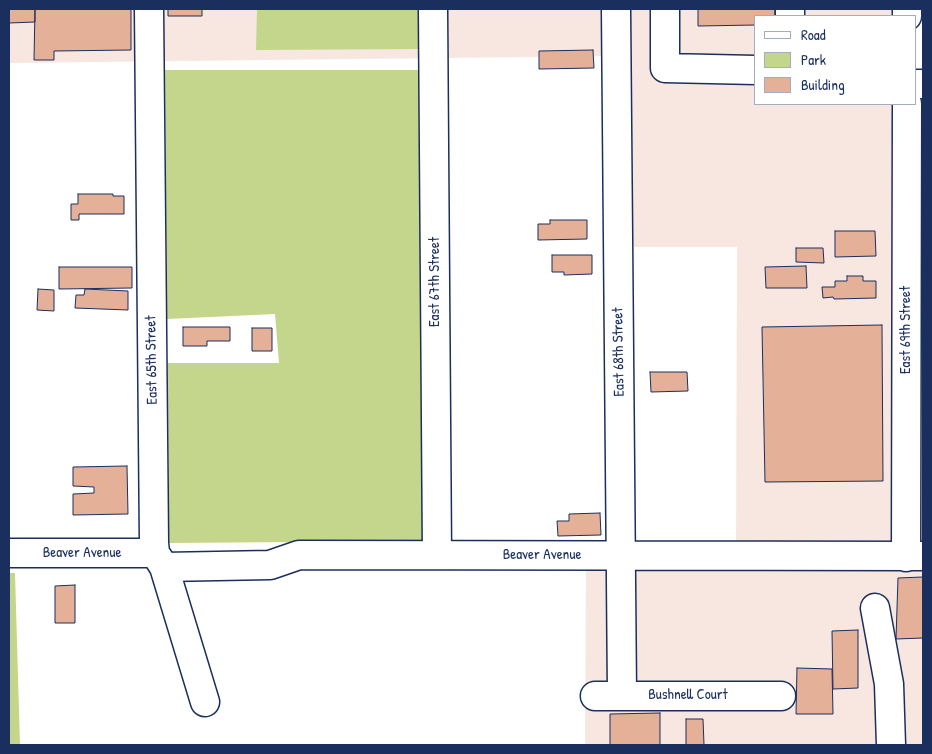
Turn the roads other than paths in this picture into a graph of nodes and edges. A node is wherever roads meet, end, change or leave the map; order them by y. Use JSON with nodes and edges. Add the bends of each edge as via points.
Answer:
{"nodes":[{"id":1,"x":148,"y":9,"type":"edge"},
{"id":2,"x":433,"y":9,"type":"edge"},
{"id":3,"x":616,"y":9,"type":"edge"},
{"id":4,"x":665,"y":9,"type":"edge"},
{"id":5,"x":754,"y":70,"type":"edge"},
{"id":6,"x":907,"y":105,"type":"edge"},
{"id":7,"x":9,"y":553,"type":"edge"},
{"id":8,"x":437,"y":555,"type":"junction"},
{"id":9,"x":622,"y":556,"type":"junction"},
{"id":10,"x":915,"y":556,"type":"edge"},
{"id":11,"x":159,"y":560,"type":"junction"},
{"id":12,"x":875,"y":608,"type":"dead end"},
{"id":13,"x":622,"y":695,"type":"junction"},
{"id":14,"x":596,"y":696,"type":"dead end"},
{"id":15,"x":781,"y":696,"type":"dead end"},
{"id":16,"x":205,"y":702,"type":"dead end"},
{"id":17,"x":891,"y":745,"type":"edge"}],
"edges":[{"from":1,"to":11,"type":"street","name":"East 65th Street","via":[[154,536]]},
{"from":2,"to":8,"type":"street","name":"East 67th Street"},
{"from":3,"to":9,"type":"street","name":"East 68th Street"},
{"from":4,"to":5,"type":"street","via":[[665,68]]},
{"from":6,"to":10,"type":"street","name":"East 69th Street"},
{"from":7,"to":11,"type":"street","name":"Beaver Avenue"},
{"from":8,"to":9,"type":"street","name":"Beaver Avenue"},
{"from":8,"to":11,"type":"street","name":"Beaver Avenue","via":[[299,555],[270,565]]},
{"from":9,"to":10,"type":"street","name":"Beaver Avenue"},
{"from":9,"to":13,"type":"street","name":"East 68th Street"},
{"from":11,"to":16,"type":"street","name":"East 65th Street"},
{"from":12,"to":17,"type":"street","via":[[889,684]]},
{"from":13,"to":14,"type":"street","name":"Bushnell Court"},
{"from":13,"to":15,"type":"street","name":"Bushnell Court"}]}
